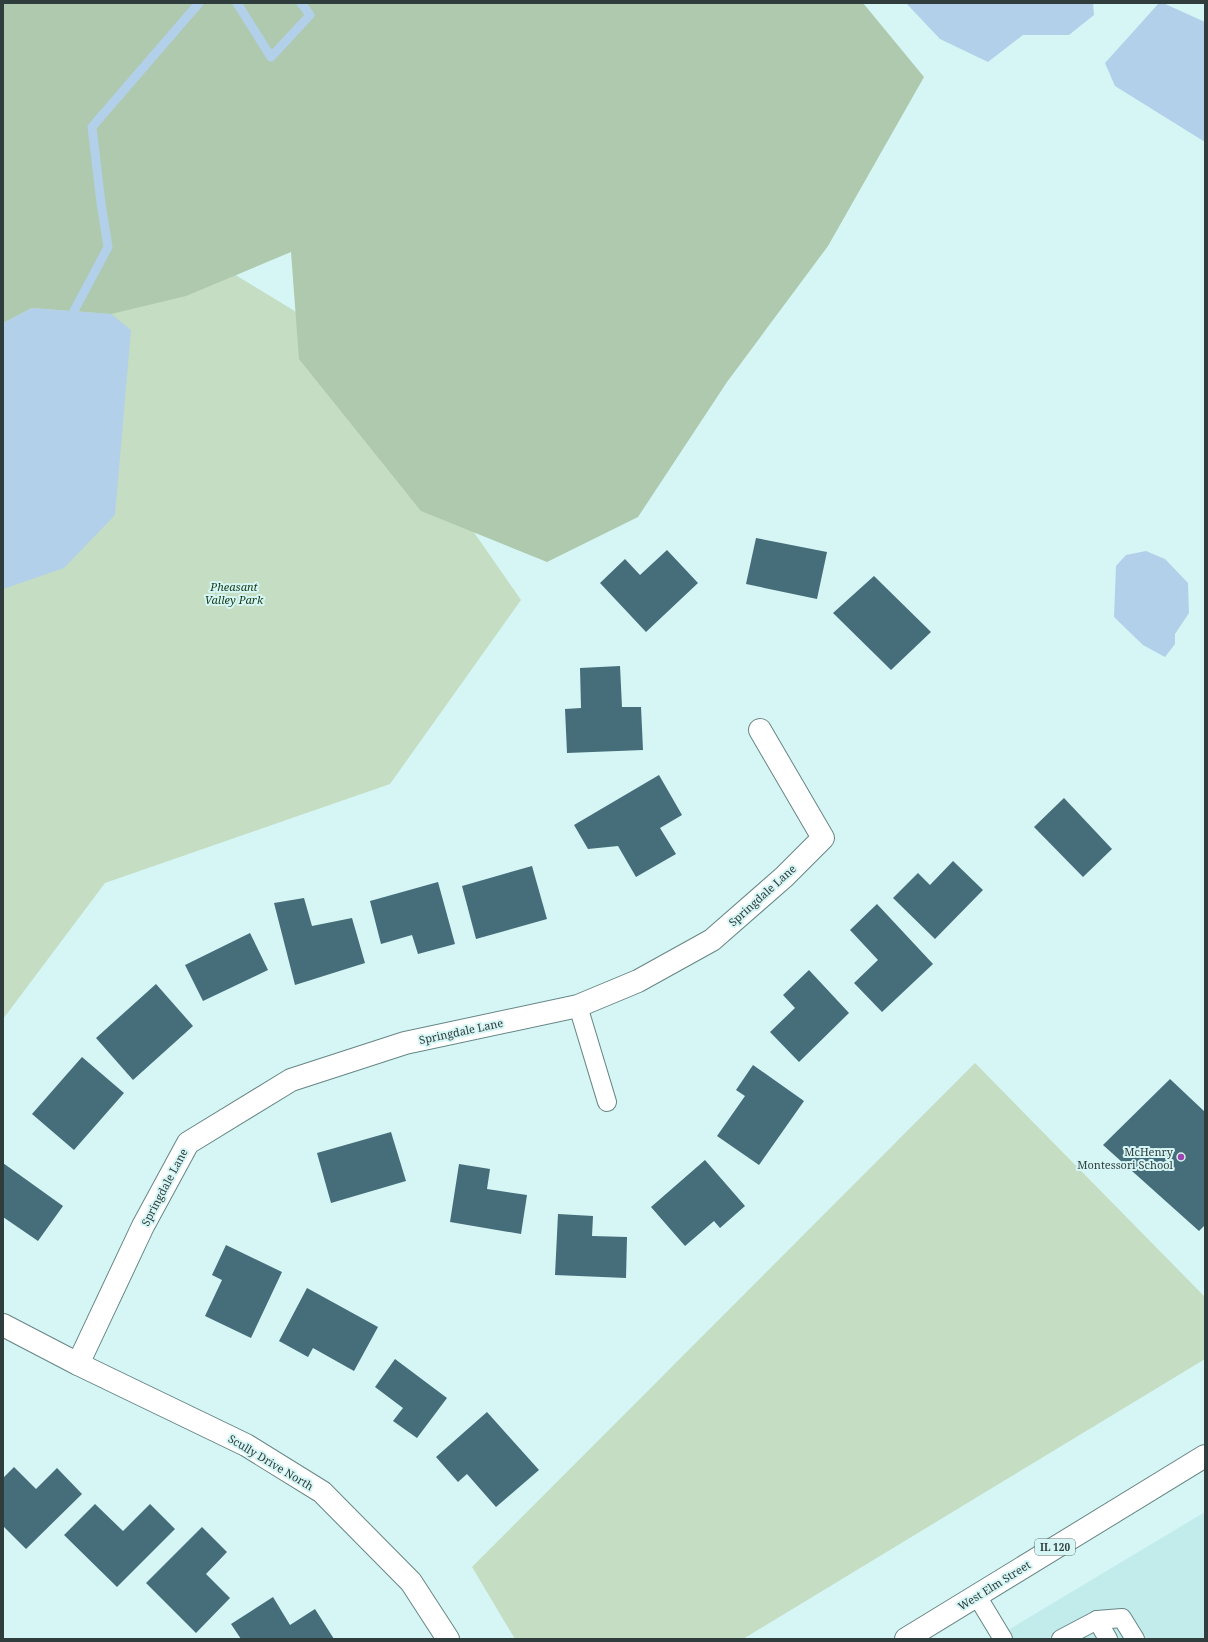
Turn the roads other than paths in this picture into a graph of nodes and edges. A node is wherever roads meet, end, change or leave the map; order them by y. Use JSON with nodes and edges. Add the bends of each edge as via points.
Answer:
{"nodes":[{"id":1,"x":760,"y":730,"type":"dead end"},
{"id":2,"x":578,"y":1006,"type":"junction"},
{"id":3,"x":607,"y":1102,"type":"dead end"},
{"id":4,"x":3,"y":1325,"type":"edge"},
{"id":5,"x":78,"y":1364,"type":"junction"},
{"id":6,"x":1205,"y":1456,"type":"edge"},
{"id":7,"x":977,"y":1596,"type":"junction"},
{"id":8,"x":1097,"y":1620,"type":"junction"},
{"id":9,"x":448,"y":1639,"type":"edge"},
{"id":10,"x":906,"y":1639,"type":"edge"},
{"id":11,"x":1003,"y":1639,"type":"edge"},
{"id":12,"x":1061,"y":1639,"type":"edge"},
{"id":13,"x":1108,"y":1639,"type":"edge"},
{"id":14,"x":1135,"y":1639,"type":"edge"}],
"edges":[{"from":1,"to":2,"type":"street","name":"Springdale Lane","via":[[823,838],[784,877],[712,940],[638,981]]},
{"from":2,"to":3,"type":"lane"},
{"from":2,"to":5,"type":"street","name":"Springdale Lane","via":[[405,1043],[291,1080],[188,1142],[142,1226]]},
{"from":4,"to":5,"type":"street","name":"Scully Drive North"},
{"from":5,"to":9,"type":"street","name":"Scully Drive North","via":[[246,1445],[322,1492],[411,1582]]},
{"from":6,"to":7,"type":"street","name":"West Elm Street","number":"IL 120"},
{"from":7,"to":10,"type":"street","name":"West Elm Street","number":"IL 120"},
{"from":7,"to":11,"type":"lane"},
{"from":8,"to":12,"type":"lane"},
{"from":8,"to":13,"type":"lane"},
{"from":8,"to":14,"type":"lane","via":[[1122,1618]]}]}
